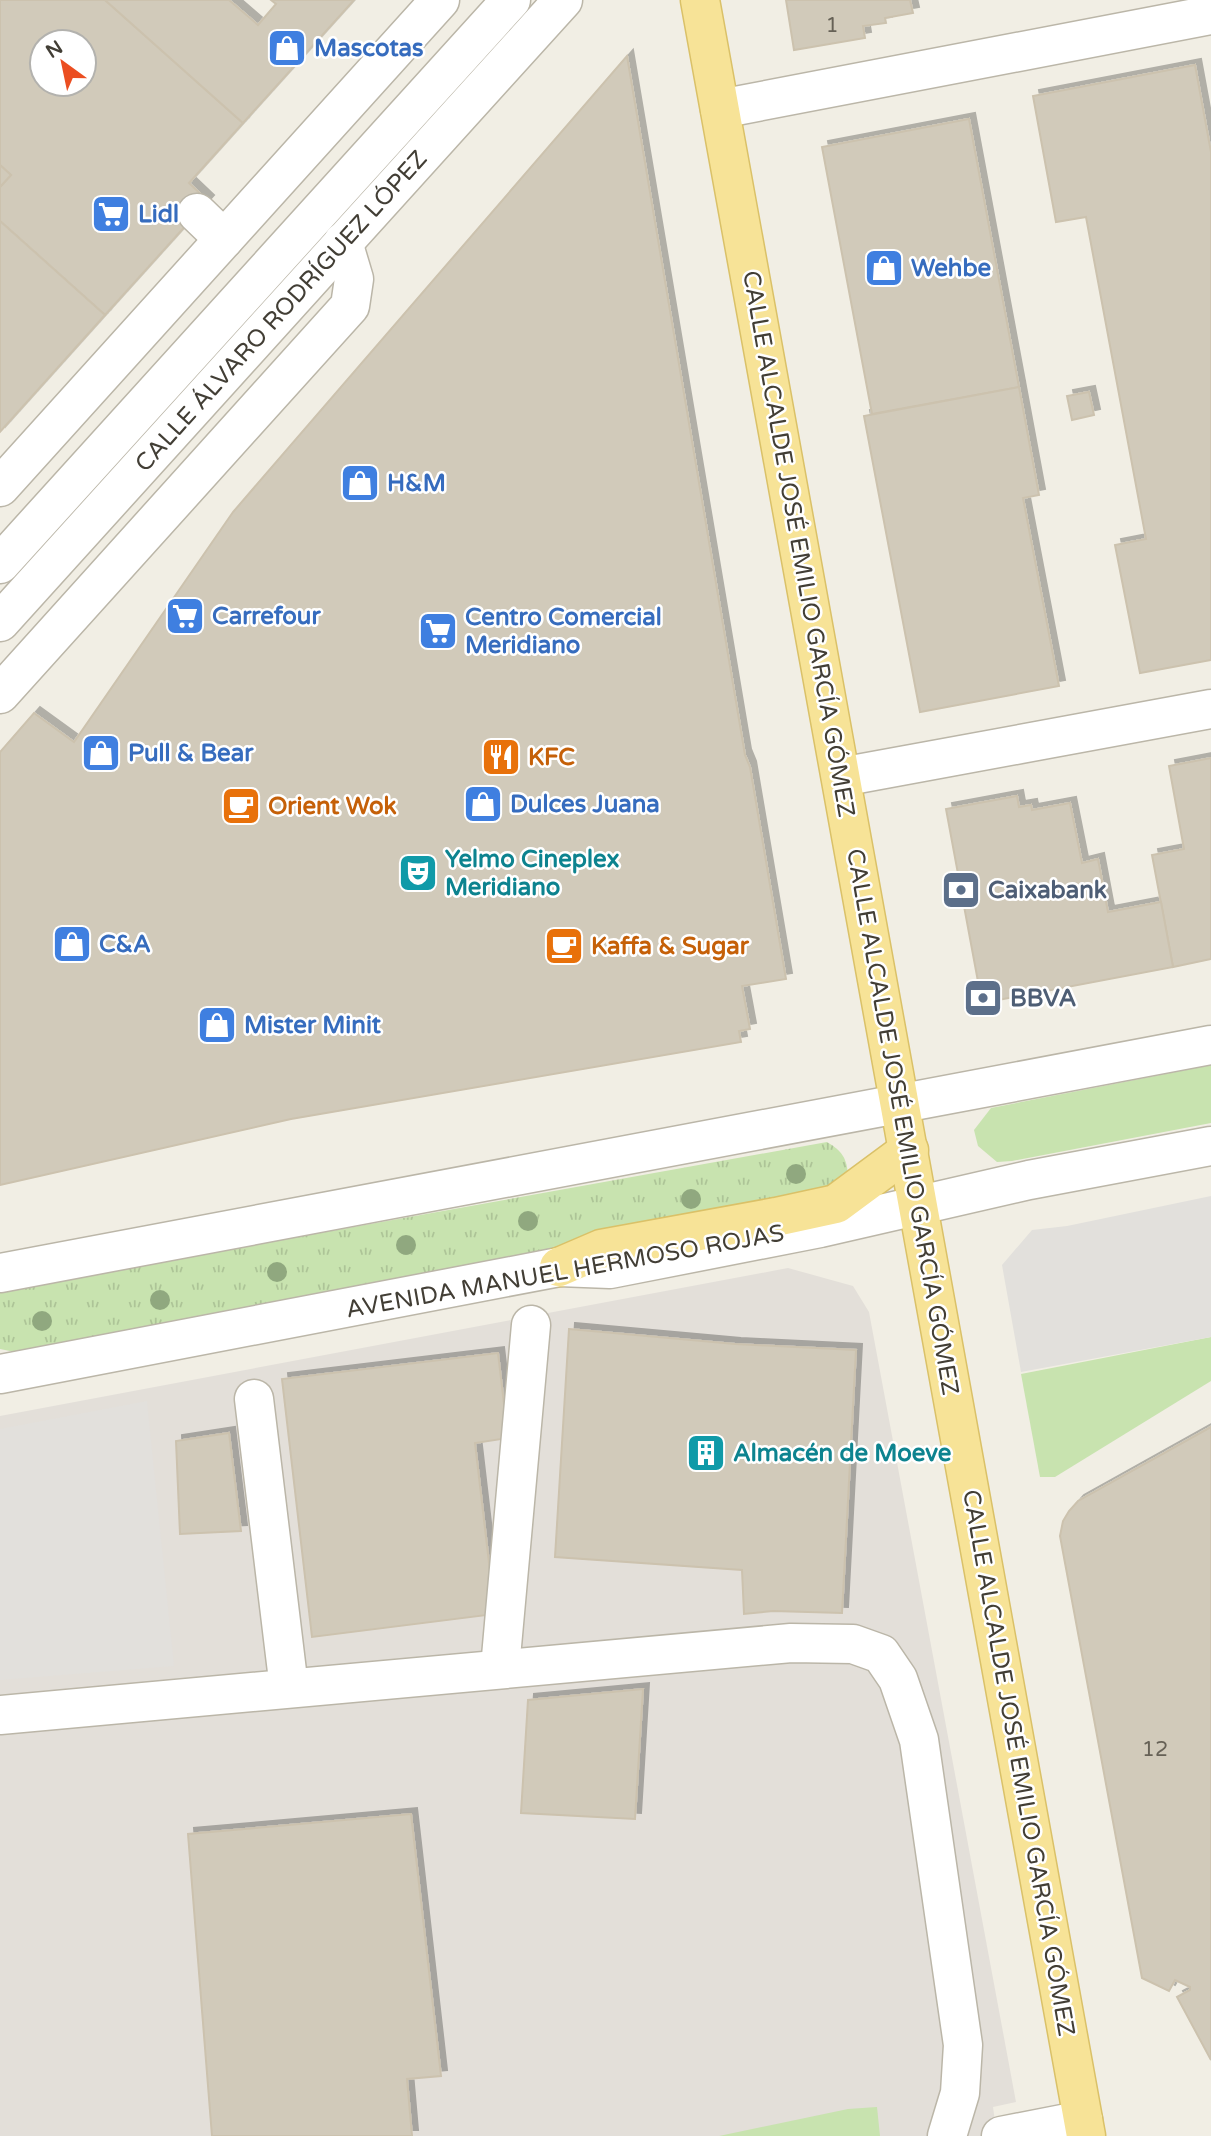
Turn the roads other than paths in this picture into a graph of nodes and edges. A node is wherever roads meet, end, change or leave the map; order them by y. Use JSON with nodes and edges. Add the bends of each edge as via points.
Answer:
{"nodes":[{"id":1,"x":440,"y":0,"type":"edge"},
{"id":2,"x":486,"y":0,"type":"edge"},
{"id":3,"x":511,"y":0,"type":"edge"},
{"id":4,"x":563,"y":0,"type":"edge"},
{"id":5,"x":694,"y":8,"type":"edge"},
{"id":6,"x":1211,"y":15,"type":"edge"},
{"id":7,"x":720,"y":109,"type":"junction"},
{"id":8,"x":197,"y":213,"type":"dead end"},
{"id":9,"x":224,"y":239,"type":"junction"},
{"id":10,"x":343,"y":242,"type":"junction"},
{"id":11,"x":0,"y":486,"type":"edge"},
{"id":12,"x":0,"y":537,"type":"edge"},
{"id":13,"x":0,"y":564,"type":"edge"},
{"id":14,"x":0,"y":622,"type":"edge"},
{"id":15,"x":0,"y":694,"type":"edge"},
{"id":16,"x":1211,"y":709,"type":"edge"},
{"id":17,"x":841,"y":777,"type":"junction"},
{"id":18,"x":1211,"y":1045,"type":"edge"},
{"id":19,"x":901,"y":1104,"type":"junction"},
{"id":20,"x":1211,"y":1146,"type":"edge"},
{"id":21,"x":909,"y":1150,"type":"junction"},
{"id":22,"x":920,"y":1205,"type":"junction"},
{"id":23,"x":559,"y":1267,"type":"junction"},
{"id":24,"x":0,"y":1273,"type":"edge"},
{"id":25,"x":531,"y":1325,"type":"dead end"},
{"id":26,"x":0,"y":1374,"type":"edge"},
{"id":27,"x":254,"y":1399,"type":"dead end"},
{"id":28,"x":500,"y":1668,"type":"junction"},
{"id":29,"x":289,"y":1688,"type":"junction"},
{"id":30,"x":0,"y":1715,"type":"edge"},
{"id":31,"x":1085,"y":2128,"type":"edge"},
{"id":32,"x":947,"y":2136,"type":"edge"},
{"id":33,"x":1001,"y":2136,"type":"edge"}],
"edges":[{"from":1,"to":9,"type":"street"},
{"from":2,"to":12,"type":"street"},
{"from":3,"to":13,"type":"street","name":"CALLE ÁLVARO RODRÍGUEZ LÓPEZ"},
{"from":4,"to":10,"type":"street","name":"CALLE ÁLVARO RODRÍGUEZ LÓPEZ"},
{"from":5,"to":7,"type":"main road","name":"CALLE ALCALDE JOSÉ EMILIO GARCÍA GÓMEZ"},
{"from":6,"to":7,"type":"street"},
{"from":7,"to":17,"type":"main road","name":"CALLE ALCALDE JOSÉ EMILIO GARCÍA GÓMEZ"},
{"from":8,"to":9,"type":"street"},
{"from":9,"to":11,"type":"street"},
{"from":10,"to":14,"type":"street","name":"CALLE ÁLVARO RODRÍGUEZ LÓPEZ"},
{"from":10,"to":15,"type":"street","via":[[354,279],[350,306]]},
{"from":16,"to":17,"type":"street"},
{"from":17,"to":19,"type":"main road","name":"CALLE ALCALDE JOSÉ EMILIO GARCÍA GÓMEZ"},
{"from":18,"to":19,"type":"street"},
{"from":19,"to":21,"type":"main road","name":"CALLE ALCALDE JOSÉ EMILIO GARCÍA GÓMEZ"},
{"from":19,"to":24,"type":"street"},
{"from":20,"to":22,"type":"street","name":"AVENIDA MANUEL HERMOSO ROJAS"},
{"from":21,"to":22,"type":"main road","name":"CALLE ALCALDE JOSÉ EMILIO GARCÍA GÓMEZ"},
{"from":21,"to":23,"type":"main road","via":[[836,1204],[601,1249]]},
{"from":22,"to":23,"type":"street","name":"AVENIDA MANUEL HERMOSO ROJAS","via":[[611,1269]]},
{"from":22,"to":31,"type":"main road","name":"CALLE ALCALDE JOSÉ EMILIO GARCÍA GÓMEZ"},
{"from":23,"to":26,"type":"street","name":"AVENIDA MANUEL HERMOSO ROJAS"},
{"from":25,"to":28,"type":"street"},
{"from":27,"to":29,"type":"street"},
{"from":28,"to":29,"type":"street"},
{"from":28,"to":32,"type":"street","via":[[791,1643],[853,1644],[881,1654],[898,1679],[919,1740],[964,2045],[960,2093]]},
{"from":29,"to":30,"type":"street"},
{"from":31,"to":33,"type":"street"}]}
